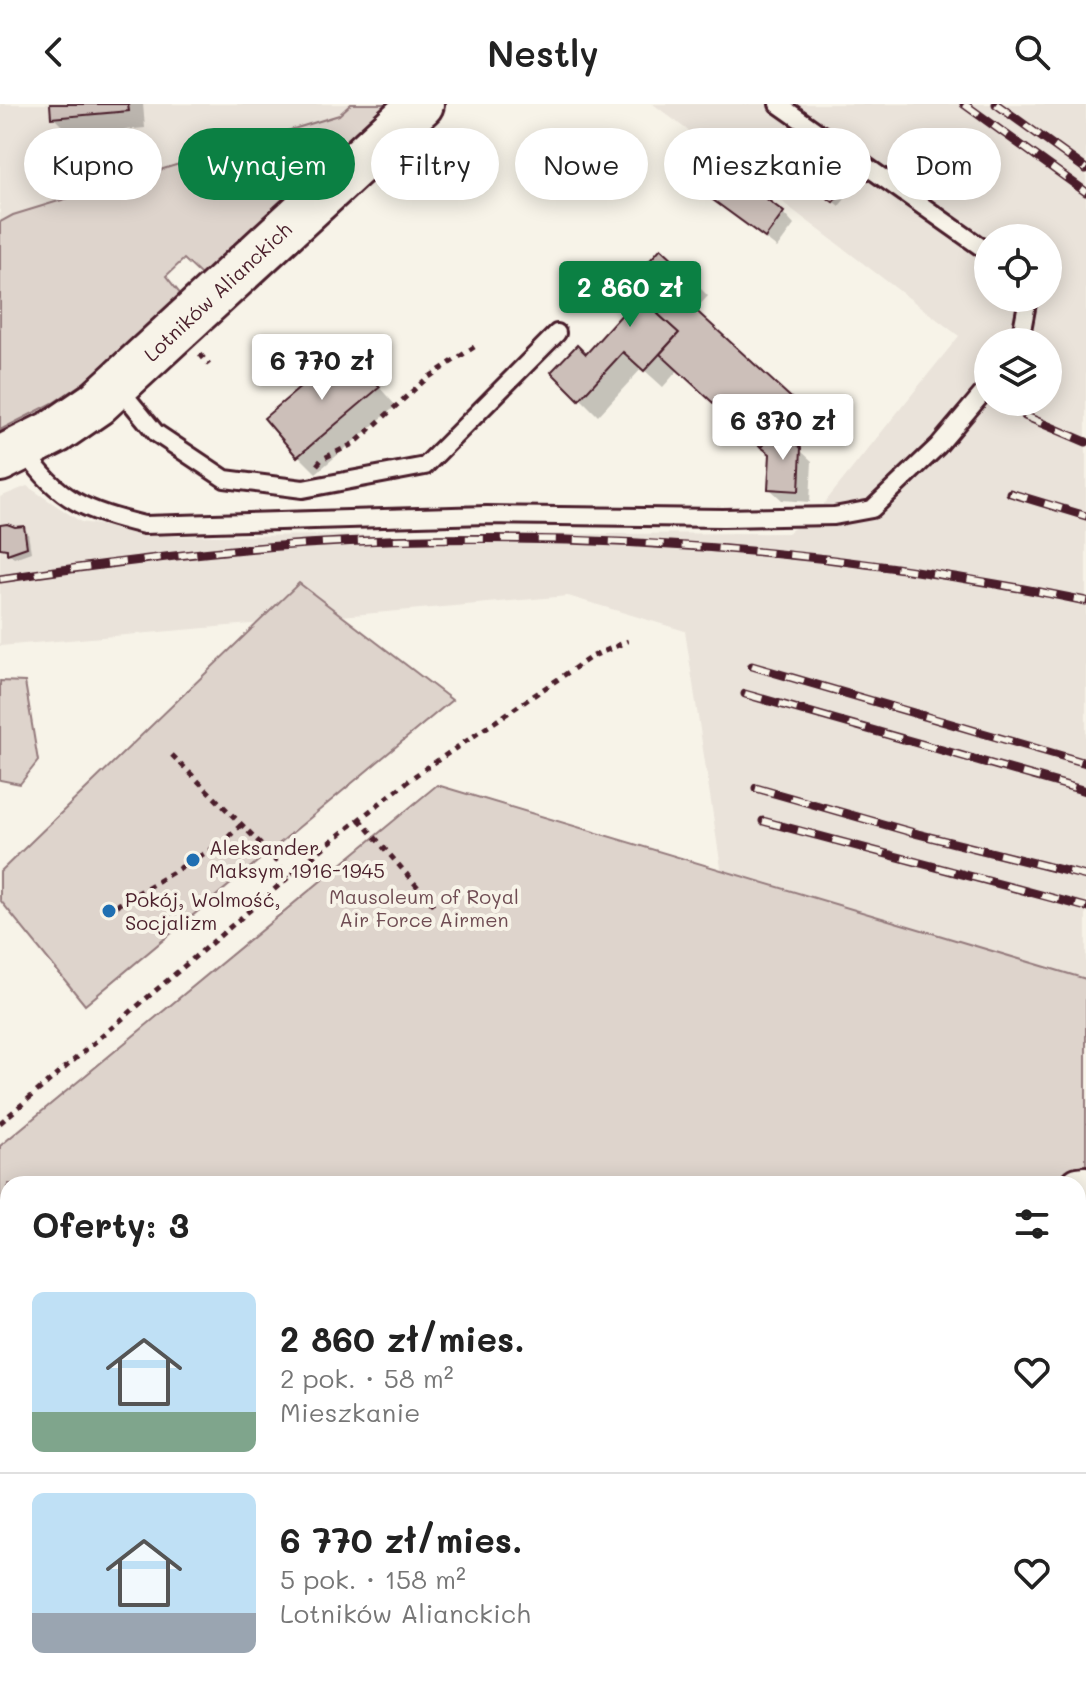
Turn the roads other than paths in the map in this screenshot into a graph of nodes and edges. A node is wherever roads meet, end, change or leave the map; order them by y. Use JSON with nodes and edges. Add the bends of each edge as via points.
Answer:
{"nodes":[{"id":1,"x":421,"y":104,"type":"edge"},
{"id":2,"x":778,"y":104,"type":"edge"},
{"id":3,"x":974,"y":242,"type":"edge"},
{"id":4,"x":557,"y":333,"type":"dead end"},
{"id":5,"x":117,"y":386,"type":"junction"},
{"id":6,"x":974,"y":404,"type":"edge"},
{"id":7,"x":12,"y":454,"type":"edge"}],
"edges":[{"from":1,"to":5,"type":"main road","name":"Lotników Alianckich"},
{"from":2,"to":3,"type":"lane"},
{"from":4,"to":5,"type":"lane","via":[[425,466],[303,489],[225,479],[156,433]]},
{"from":5,"to":7,"type":"main road","name":"Lotników Alianckich","via":[[56,431]]},
{"from":6,"to":7,"type":"lane","via":[[872,509],[834,516],[487,515],[144,525],[95,513]]}]}
